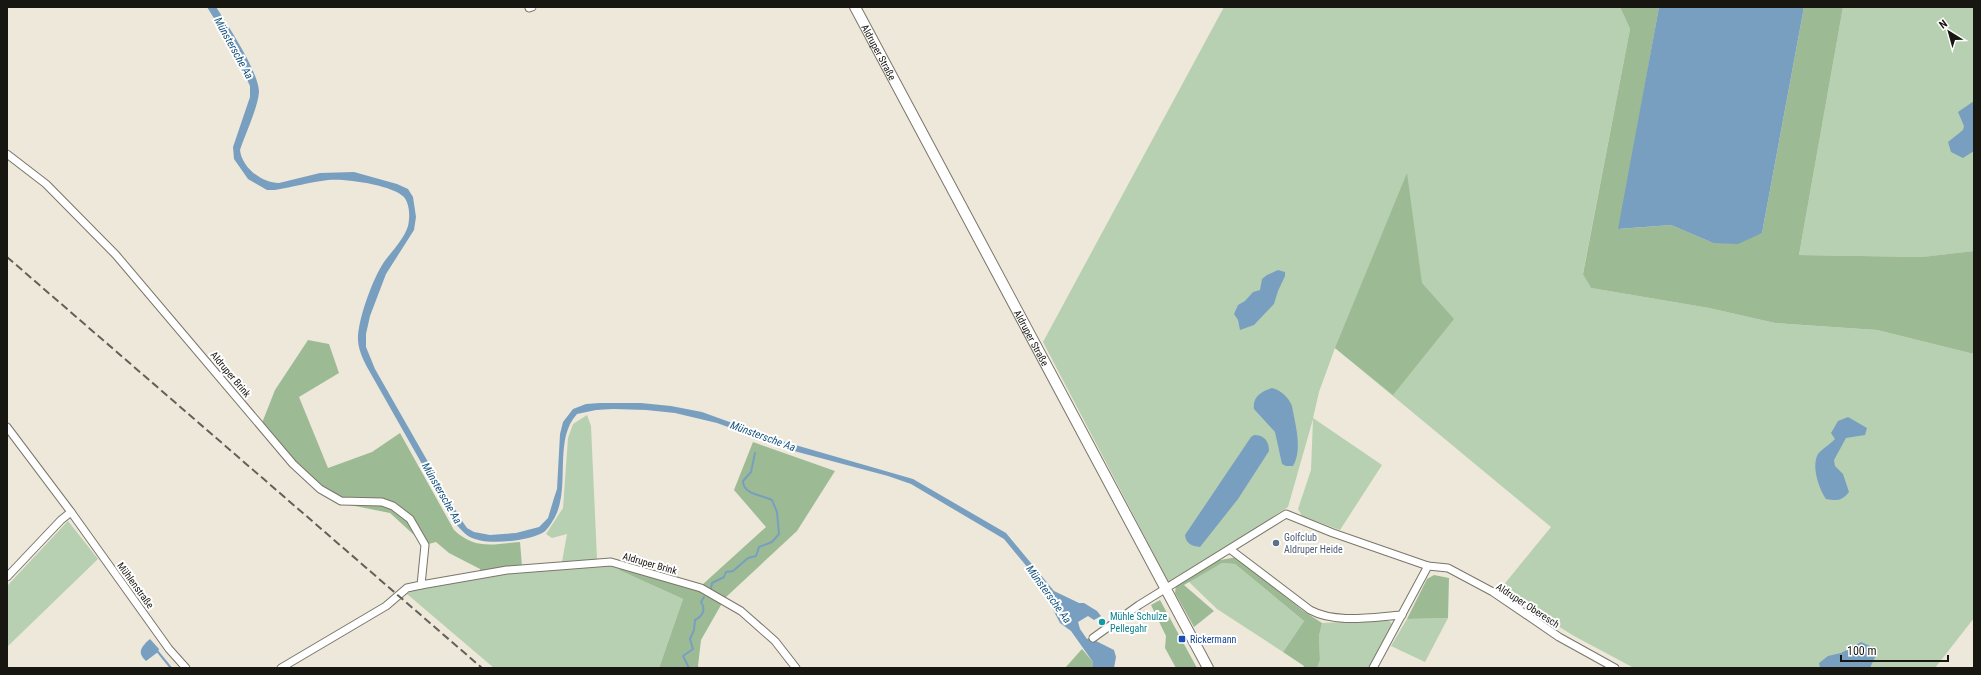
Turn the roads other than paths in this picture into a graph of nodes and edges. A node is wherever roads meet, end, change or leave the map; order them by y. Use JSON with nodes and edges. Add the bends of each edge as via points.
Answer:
{"nodes":[{"id":1,"x":855,"y":7,"type":"edge"},
{"id":2,"x":7,"y":154,"type":"edge"},
{"id":3,"x":7,"y":427,"type":"edge"},
{"id":4,"x":71,"y":512,"type":"junction"},
{"id":5,"x":1231,"y":550,"type":"junction"},
{"id":6,"x":1428,"y":566,"type":"junction"},
{"id":7,"x":7,"y":577,"type":"edge"},
{"id":8,"x":421,"y":585,"type":"junction"},
{"id":9,"x":1165,"y":589,"type":"junction"},
{"id":10,"x":1402,"y":615,"type":"junction"},
{"id":11,"x":1093,"y":638,"type":"dead end"},
{"id":12,"x":186,"y":668,"type":"edge"},
{"id":13,"x":281,"y":668,"type":"edge"},
{"id":14,"x":796,"y":668,"type":"edge"},
{"id":15,"x":1208,"y":668,"type":"edge"},
{"id":16,"x":1373,"y":668,"type":"edge"},
{"id":17,"x":1615,"y":668,"type":"edge"}],
"edges":[{"from":1,"to":9,"type":"main road","name":"Aldruper Straße"},
{"from":2,"to":8,"type":"street","name":"Aldruper Brink","via":[[46,184],[116,255],[293,464],[320,489],[341,501],[382,502],[393,506],[410,519],[424,545]]},
{"from":3,"to":4,"type":"street","name":"Mühlenstraße"},
{"from":4,"to":7,"type":"street"},
{"from":4,"to":12,"type":"street","name":"Mühlenstraße","via":[[169,649]]},
{"from":5,"to":6,"type":"street","name":"Aldruper Oberesch","via":[[1286,514]]},
{"from":5,"to":9,"type":"street","name":"Aldruper Oberesch"},
{"from":5,"to":10,"type":"street","via":[[1318,615],[1353,618]]},
{"from":6,"to":10,"type":"street"},
{"from":6,"to":17,"type":"street","name":"Aldruper Oberesch","via":[[1448,568],[1492,592],[1559,637]]},
{"from":8,"to":13,"type":"street","name":"Aldruper Brink","via":[[407,588],[386,606]]},
{"from":8,"to":14,"type":"street","name":"Aldruper Brink","via":[[508,570],[611,562],[701,588],[741,611],[775,641]]},
{"from":9,"to":11,"type":"street","name":"Aldruper Oberesch"},
{"from":9,"to":15,"type":"main road","name":"Aldruper Straße"},
{"from":10,"to":16,"type":"street"}]}
